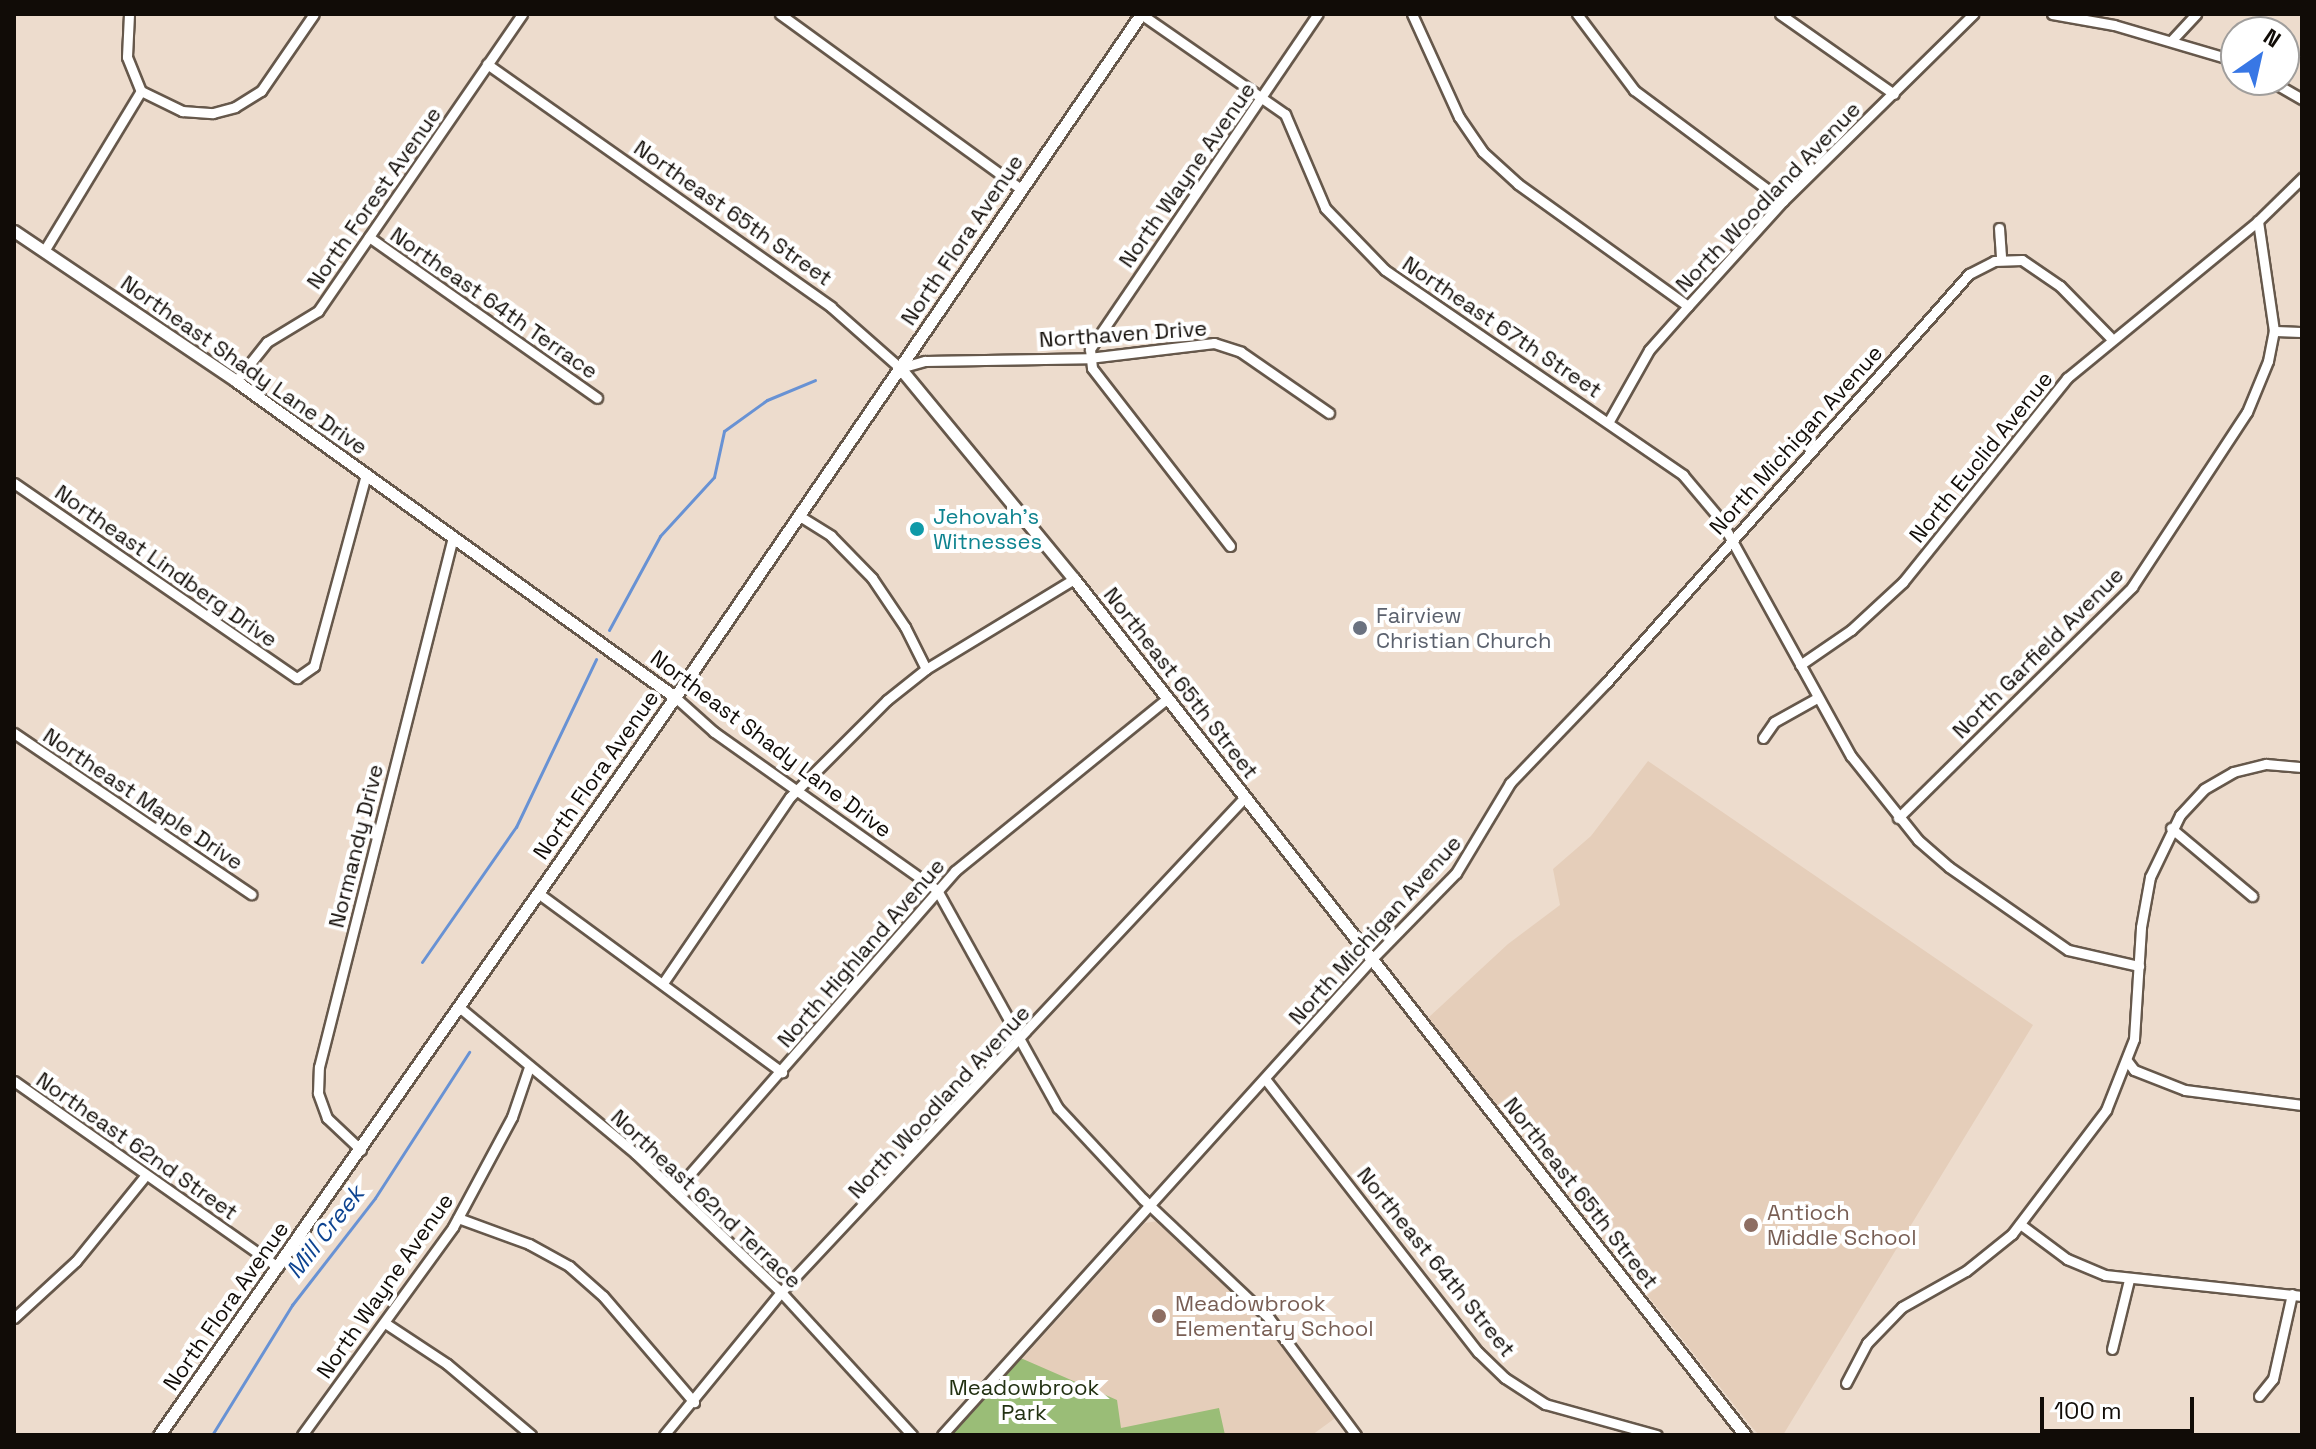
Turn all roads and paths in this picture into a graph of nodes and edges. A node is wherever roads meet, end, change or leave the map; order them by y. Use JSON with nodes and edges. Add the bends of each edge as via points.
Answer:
{"nodes":[{"id":1,"x":129,"y":14,"type":"edge"},
{"id":2,"x":314,"y":14,"type":"edge"},
{"id":3,"x":522,"y":14,"type":"edge"},
{"id":4,"x":780,"y":14,"type":"edge"},
{"id":5,"x":1141,"y":14,"type":"edge"},
{"id":6,"x":1318,"y":14,"type":"edge"},
{"id":7,"x":1412,"y":14,"type":"edge"},
{"id":8,"x":1577,"y":14,"type":"edge"},
{"id":9,"x":1780,"y":14,"type":"edge"},
{"id":10,"x":1973,"y":14,"type":"edge"},
{"id":11,"x":2052,"y":14,"type":"edge"},
{"id":12,"x":2196,"y":14,"type":"edge"},
{"id":13,"x":2171,"y":41,"type":"junction"},
{"id":14,"x":2220,"y":56,"type":"edge"},
{"id":15,"x":487,"y":64,"type":"junction"},
{"id":16,"x":141,"y":91,"type":"junction"},
{"id":17,"x":1894,"y":94,"type":"junction"},
{"id":18,"x":1263,"y":98,"type":"junction"},
{"id":19,"x":2302,"y":178,"type":"edge"},
{"id":20,"x":1021,"y":189,"type":"junction"},
{"id":21,"x":1783,"y":201,"type":"junction"},
{"id":22,"x":2258,"y":221,"type":"junction"},
{"id":23,"x":1999,"y":228,"type":"dead end"},
{"id":24,"x":15,"y":233,"type":"edge"},
{"id":25,"x":369,"y":237,"type":"junction"},
{"id":26,"x":44,"y":251,"type":"junction"},
{"id":27,"x":2001,"y":260,"type":"junction"},
{"id":28,"x":1688,"y":306,"type":"junction"},
{"id":29,"x":2274,"y":331,"type":"junction"},
{"id":30,"x":2302,"y":332,"type":"edge"},
{"id":31,"x":2110,"y":337,"type":"junction"},
{"id":32,"x":1089,"y":358,"type":"junction"},
{"id":33,"x":900,"y":368,"type":"junction"},
{"id":34,"x":236,"y":381,"type":"junction"},
{"id":35,"x":597,"y":398,"type":"dead end"},
{"id":36,"x":1329,"y":413,"type":"dead end"},
{"id":37,"x":1609,"y":421,"type":"junction"},
{"id":38,"x":366,"y":474,"type":"junction"},
{"id":39,"x":14,"y":483,"type":"edge"},
{"id":40,"x":798,"y":515,"type":"junction"},
{"id":41,"x":453,"y":537,"type":"junction"},
{"id":42,"x":1731,"y":539,"type":"junction"},
{"id":43,"x":1230,"y":546,"type":"dead end"},
{"id":44,"x":1074,"y":579,"type":"junction"},
{"id":45,"x":1800,"y":665,"type":"junction"},
{"id":46,"x":926,"y":669,"type":"junction"},
{"id":47,"x":675,"y":697,"type":"junction"},
{"id":48,"x":1168,"y":698,"type":"junction"},
{"id":49,"x":1817,"y":698,"type":"junction"},
{"id":50,"x":14,"y":733,"type":"edge"},
{"id":51,"x":1763,"y":738,"type":"dead end"},
{"id":52,"x":2302,"y":767,"type":"edge"},
{"id":53,"x":795,"y":791,"type":"junction"},
{"id":54,"x":1245,"y":797,"type":"junction"},
{"id":55,"x":1898,"y":818,"type":"junction"},
{"id":56,"x":2171,"y":828,"type":"junction"},
{"id":57,"x":937,"y":890,"type":"junction"},
{"id":58,"x":538,"y":893,"type":"junction"},
{"id":59,"x":251,"y":894,"type":"dead end"},
{"id":60,"x":2252,"y":896,"type":"dead end"},
{"id":61,"x":1372,"y":959,"type":"junction"},
{"id":62,"x":2139,"y":966,"type":"junction"},
{"id":63,"x":663,"y":983,"type":"junction"},
{"id":64,"x":459,"y":1007,"type":"junction"},
{"id":65,"x":1021,"y":1041,"type":"junction"},
{"id":66,"x":2128,"y":1062,"type":"junction"},
{"id":67,"x":529,"y":1067,"type":"junction"},
{"id":68,"x":782,"y":1072,"type":"junction"},
{"id":69,"x":1266,"y":1080,"type":"junction"},
{"id":70,"x":18,"y":1084,"type":"edge"},
{"id":71,"x":14,"y":1096,"type":"edge"},
{"id":72,"x":2302,"y":1105,"type":"edge"},
{"id":73,"x":361,"y":1150,"type":"junction"},
{"id":74,"x":145,"y":1176,"type":"junction"},
{"id":75,"x":675,"y":1191,"type":"junction"},
{"id":76,"x":1150,"y":1206,"type":"junction"},
{"id":77,"x":458,"y":1218,"type":"junction"},
{"id":78,"x":2020,"y":1224,"type":"junction"},
{"id":79,"x":278,"y":1267,"type":"junction"},
{"id":80,"x":2129,"y":1280,"type":"junction"},
{"id":81,"x":781,"y":1292,"type":"junction"},
{"id":82,"x":2297,"y":1295,"type":"edge"},
{"id":83,"x":14,"y":1318,"type":"edge"},
{"id":84,"x":385,"y":1323,"type":"junction"},
{"id":85,"x":2112,"y":1349,"type":"dead end"},
{"id":86,"x":1846,"y":1383,"type":"dead end"},
{"id":87,"x":2259,"y":1396,"type":"dead end"},
{"id":88,"x":694,"y":1402,"type":"junction"},
{"id":89,"x":305,"y":1434,"type":"edge"},
{"id":90,"x":1741,"y":1434,"type":"edge"},
{"id":91,"x":159,"y":1435,"type":"edge"},
{"id":92,"x":531,"y":1435,"type":"edge"},
{"id":93,"x":664,"y":1435,"type":"edge"},
{"id":94,"x":912,"y":1435,"type":"edge"},
{"id":95,"x":942,"y":1435,"type":"edge"},
{"id":96,"x":1356,"y":1435,"type":"edge"},
{"id":97,"x":1657,"y":1435,"type":"edge"}],
"edges":[{"from":1,"to":16,"type":"street","via":[[127,57]]},
{"from":2,"to":16,"type":"street","via":[[261,91],[235,107],[213,113],[182,111]]},
{"from":3,"to":15,"type":"street","name":"North Forest Avenue"},
{"from":4,"to":20,"type":"street"},
{"from":5,"to":18,"type":"street","name":"Northeast 67th Street"},
{"from":5,"to":20,"type":"street","name":"North Flora Avenue"},
{"from":6,"to":18,"type":"street","name":"North Wayne Avenue"},
{"from":7,"to":28,"type":"street","via":[[1459,117],[1483,152],[1518,184]]},
{"from":8,"to":21,"type":"street","via":[[1634,90]]},
{"from":9,"to":17,"type":"street"},
{"from":10,"to":17,"type":"street","name":"North Woodland Avenue"},
{"from":11,"to":13,"type":"street"},
{"from":12,"to":13,"type":"street"},
{"from":13,"to":14,"type":"street"},
{"from":15,"to":25,"type":"street","name":"North Forest Avenue"},
{"from":15,"to":33,"type":"street","name":"Northeast 65th Street","via":[[831,307]]},
{"from":16,"to":26,"type":"street"},
{"from":17,"to":21,"type":"street","name":"North Woodland Avenue"},
{"from":18,"to":32,"type":"street","name":"North Wayne Avenue","via":[[1094,341]]},
{"from":18,"to":37,"type":"street","name":"Northeast 67th Street","via":[[1285,114],[1325,208],[1361,249]]},
{"from":19,"to":22,"type":"street","name":"North Euclid Avenue"},
{"from":20,"to":33,"type":"street","name":"North Flora Avenue"},
{"from":21,"to":28,"type":"street","name":"North Woodland Avenue"},
{"from":22,"to":29,"type":"street","name":"North Garfield Avenue"},
{"from":22,"to":31,"type":"street","name":"North Euclid Avenue"},
{"from":23,"to":27,"type":"street"},
{"from":24,"to":26,"type":"street","name":"Northeast Shady Lane Drive"},
{"from":25,"to":34,"type":"street","name":"North Forest Avenue","via":[[318,311],[267,342]]},
{"from":25,"to":35,"type":"street","name":"Northeast 64th Terrace"},
{"from":26,"to":34,"type":"street","name":"Northeast Shady Lane Drive"},
{"from":27,"to":31,"type":"street","via":[[2022,260],[2048,276]]},
{"from":27,"to":42,"type":"street","name":"North Michigan Avenue","via":[[1969,274]]},
{"from":28,"to":37,"type":"street","name":"North Woodland Avenue","via":[[1649,350]]},
{"from":29,"to":30,"type":"street"},
{"from":29,"to":55,"type":"street","name":"North Garfield Avenue","via":[[2247,412],[2139,577]]},
{"from":31,"to":45,"type":"street","name":"North Euclid Avenue","via":[[2042,404],[1903,582],[1851,630]]},
{"from":32,"to":33,"type":"street","name":"Northaven Drive","via":[[925,361]]},
{"from":32,"to":36,"type":"street","name":"Northaven Drive","via":[[1221,344],[1241,352]]},
{"from":32,"to":43,"type":"street"},
{"from":33,"to":40,"type":"street","name":"North Flora Avenue"},
{"from":33,"to":44,"type":"street","name":"Northeast 65th Street"},
{"from":34,"to":38,"type":"street","name":"Northeast Shady Lane Drive"},
{"from":37,"to":42,"type":"street","name":"Northeast 67th Street","via":[[1683,475]]},
{"from":38,"to":39,"type":"street","name":"Northeast Lindberg Drive","via":[[314,666],[297,678]]},
{"from":38,"to":41,"type":"street","name":"Northeast Shady Lane Drive"},
{"from":40,"to":46,"type":"street","via":[[831,536],[872,578]]},
{"from":40,"to":47,"type":"street","name":"North Flora Avenue"},
{"from":41,"to":47,"type":"street","name":"Northeast Shady Lane Drive"},
{"from":41,"to":73,"type":"street","name":"Normandy Drive","via":[[319,1067],[318,1093],[327,1118]]},
{"from":42,"to":45,"type":"street","name":"Northeast 67th Street"},
{"from":42,"to":61,"type":"street","name":"North Michigan Avenue","via":[[1589,703],[1510,783],[1468,858]]},
{"from":44,"to":46,"type":"street"},
{"from":44,"to":48,"type":"street","name":"Northeast 65th Street"},
{"from":45,"to":49,"type":"street","name":"Northeast 67th Street"},
{"from":46,"to":53,"type":"street"},
{"from":47,"to":53,"type":"street","name":"Northeast Shady Lane Drive"},
{"from":47,"to":58,"type":"street","name":"North Flora Avenue"},
{"from":48,"to":54,"type":"street","name":"Northeast 65th Street"},
{"from":48,"to":57,"type":"street","name":"North Highland Avenue"},
{"from":49,"to":51,"type":"street","via":[[1774,722]]},
{"from":49,"to":55,"type":"street","name":"Northeast 67th Street","via":[[1851,756]]},
{"from":50,"to":59,"type":"street","name":"Northeast Maple Drive"},
{"from":52,"to":56,"type":"street","via":[[2266,764],[2233,772],[2204,789]]},
{"from":53,"to":57,"type":"street","name":"Northeast Shady Lane Drive"},
{"from":53,"to":63,"type":"street"},
{"from":54,"to":61,"type":"street","name":"Northeast 65th Street"},
{"from":54,"to":65,"type":"street","name":"North Woodland Avenue"},
{"from":55,"to":62,"type":"street","name":"Northeast 67th Street","via":[[1949,867],[2068,950]]},
{"from":56,"to":60,"type":"street"},
{"from":56,"to":62,"type":"street","via":[[2145,897]]},
{"from":57,"to":65,"type":"street","name":"Northeast Shady Lane Drive"},
{"from":57,"to":68,"type":"street","name":"North Highland Avenue"},
{"from":58,"to":63,"type":"street"},
{"from":58,"to":64,"type":"street","name":"North Flora Avenue"},
{"from":61,"to":69,"type":"street","name":"North Michigan Avenue"},
{"from":61,"to":90,"type":"street","name":"Northeast 65th Street"},
{"from":62,"to":66,"type":"street"},
{"from":63,"to":68,"type":"street"},
{"from":64,"to":67,"type":"street","name":"Northeast 62nd Terrace"},
{"from":64,"to":73,"type":"street","name":"North Flora Avenue"},
{"from":65,"to":76,"type":"street","name":"Northeast Shady Lane Drive","via":[[1058,1108]]},
{"from":65,"to":81,"type":"street","name":"North Woodland Avenue"},
{"from":66,"to":72,"type":"street","via":[[2134,1070],[2185,1090]]},
{"from":66,"to":78,"type":"street","via":[[2106,1110]]},
{"from":67,"to":75,"type":"street","name":"Northeast 62nd Terrace"},
{"from":67,"to":77,"type":"street","name":"North Wayne Avenue","via":[[512,1117]]},
{"from":68,"to":75,"type":"street","name":"North Highland Avenue"},
{"from":69,"to":76,"type":"street","name":"North Michigan Avenue"},
{"from":69,"to":97,"type":"street","name":"Northeast 64th Street","via":[[1478,1352],[1505,1378],[1545,1404]]},
{"from":70,"to":71,"type":"street"},
{"from":70,"to":74,"type":"street","name":"Northeast 62nd Street"},
{"from":73,"to":79,"type":"street","name":"North Flora Avenue"},
{"from":74,"to":79,"type":"street","name":"Northeast 62nd Street"},
{"from":74,"to":83,"type":"street","via":[[97,1239]]},
{"from":75,"to":81,"type":"street","name":"Northeast 62nd Terrace"},
{"from":76,"to":95,"type":"street","name":"North Michigan Avenue"},
{"from":76,"to":96,"type":"street","name":"Northeast Shady Lane Drive","via":[[1269,1318]]},
{"from":77,"to":84,"type":"street","name":"North Wayne Avenue"},
{"from":77,"to":88,"type":"street","via":[[529,1244],[578,1273]]},
{"from":78,"to":80,"type":"street","via":[[2067,1259]]},
{"from":78,"to":86,"type":"street","via":[[1985,1258],[1902,1307],[1862,1351]]},
{"from":79,"to":91,"type":"street","name":"North Flora Avenue"},
{"from":80,"to":82,"type":"street"},
{"from":80,"to":85,"type":"street"},
{"from":81,"to":88,"type":"street","name":"North Woodland Avenue"},
{"from":81,"to":94,"type":"street","name":"Northeast 62nd Terrace"},
{"from":82,"to":87,"type":"street","via":[[2273,1379]]},
{"from":84,"to":89,"type":"street","name":"North Wayne Avenue"},
{"from":84,"to":92,"type":"street","via":[[458,1372]]},
{"from":88,"to":93,"type":"street","name":"North Woodland Avenue"}]}
